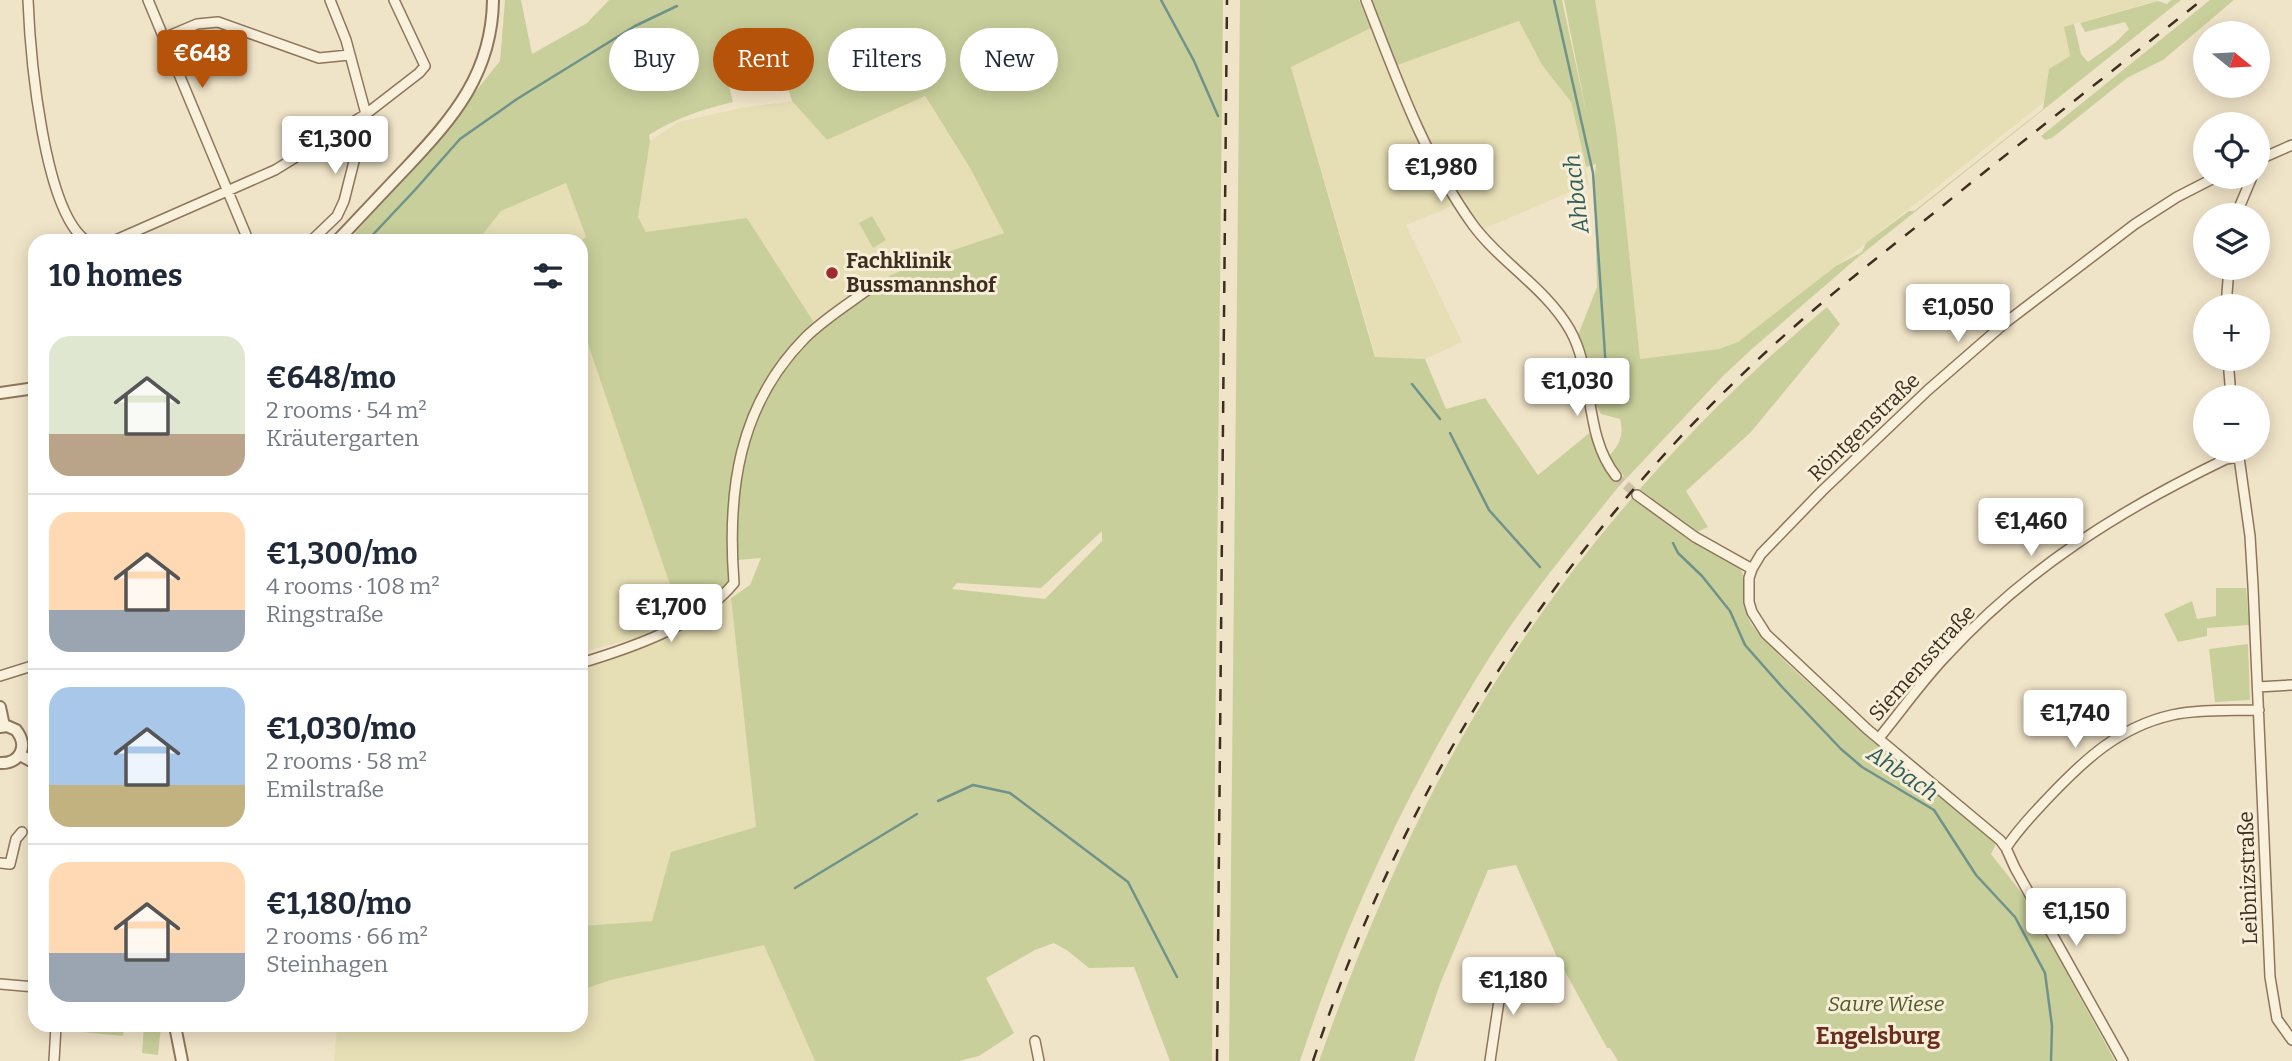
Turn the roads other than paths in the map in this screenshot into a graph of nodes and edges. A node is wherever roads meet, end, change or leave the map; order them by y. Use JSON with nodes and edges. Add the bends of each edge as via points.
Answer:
{"nodes":[{"id":1,"x":27,"y":0,"type":"edge"},
{"id":2,"x":148,"y":0,"type":"edge"},
{"id":3,"x":330,"y":0,"type":"edge"},
{"id":4,"x":394,"y":0,"type":"edge"},
{"id":5,"x":493,"y":0,"type":"edge"},
{"id":6,"x":1366,"y":0,"type":"edge"},
{"id":7,"x":164,"y":38,"type":"junction"},
{"id":8,"x":349,"y":55,"type":"junction"},
{"id":9,"x":366,"y":114,"type":"junction"},
{"id":10,"x":2292,"y":145,"type":"edge"},
{"id":11,"x":2270,"y":154,"type":"edge"},
{"id":12,"x":2193,"y":189,"type":"edge"},
{"id":13,"x":227,"y":192,"type":"junction"},
{"id":14,"x":80,"y":234,"type":"edge"},
{"id":15,"x":130,"y":234,"type":"edge"},
{"id":16,"x":245,"y":234,"type":"edge"},
{"id":17,"x":318,"y":234,"type":"edge"},
{"id":18,"x":344,"y":234,"type":"edge"},
{"id":19,"x":873,"y":286,"type":"dead end"},
{"id":20,"x":28,"y":389,"type":"edge"},
{"id":21,"x":0,"y":393,"type":"edge"},
{"id":22,"x":2220,"y":462,"type":"edge"},
{"id":23,"x":2240,"y":462,"type":"edge"},
{"id":24,"x":1616,"y":476,"type":"tunnel mouth"},
{"id":25,"x":1637,"y":495,"type":"tunnel mouth"},
{"id":26,"x":1752,"y":569,"type":"junction"},
{"id":27,"x":588,"y":660,"type":"edge"},
{"id":28,"x":28,"y":667,"type":"edge"},
{"id":29,"x":0,"y":677,"type":"edge"},
{"id":30,"x":2292,"y":685,"type":"edge"},
{"id":31,"x":2258,"y":687,"type":"junction"},
{"id":32,"x":0,"y":707,"type":"edge"},
{"id":33,"x":2259,"y":710,"type":"junction"},
{"id":34,"x":2,"y":726,"type":"edge"},
{"id":35,"x":1879,"y":738,"type":"junction"},
{"id":36,"x":20,"y":755,"type":"junction"},
{"id":37,"x":28,"y":759,"type":"edge"},
{"id":38,"x":0,"y":763,"type":"edge"},
{"id":39,"x":22,"y":832,"type":"dead end"},
{"id":40,"x":2006,"y":848,"type":"junction"},
{"id":41,"x":0,"y":863,"type":"edge"},
{"id":42,"x":1504,"y":967,"type":"dead end"},
{"id":43,"x":0,"y":984,"type":"edge"},
{"id":44,"x":28,"y":986,"type":"edge"},
{"id":45,"x":56,"y":1032,"type":"edge"},
{"id":46,"x":177,"y":1032,"type":"edge"},
{"id":47,"x":2292,"y":1040,"type":"edge"},
{"id":48,"x":1035,"y":1041,"type":"dead end"},
{"id":49,"x":54,"y":1061,"type":"edge"},
{"id":50,"x":182,"y":1061,"type":"edge"},
{"id":51,"x":1039,"y":1061,"type":"edge"},
{"id":52,"x":1490,"y":1061,"type":"edge"},
{"id":53,"x":2123,"y":1061,"type":"edge"}],
"edges":[{"from":1,"to":14,"type":"street","via":[[34,86],[46,147],[60,195]]},
{"from":2,"to":7,"type":"street"},
{"from":3,"to":8,"type":"street"},
{"from":4,"to":9,"type":"street","via":[[425,66]]},
{"from":5,"to":18,"type":"street","via":[[486,49],[473,85],[439,133]]},
{"from":6,"to":24,"type":"street","via":[[1416,124],[1452,195],[1475,228],[1552,304],[1571,333],[1603,456]]},
{"from":7,"to":8,"type":"street","via":[[197,24],[218,22],[320,58]]},
{"from":7,"to":13,"type":"street"},
{"from":8,"to":9,"type":"street"},
{"from":9,"to":13,"type":"street","via":[[275,170]]},
{"from":9,"to":17,"type":"street","via":[[344,201],[337,216]]},
{"from":10,"to":11,"type":"street"},
{"from":12,"to":26,"type":"street","name":"Röntgenstraße","via":[[2135,224],[2005,323],[1830,482]]},
{"from":13,"to":15,"type":"street"},
{"from":13,"to":16,"type":"street"},
{"from":19,"to":27,"type":"street","via":[[807,336],[758,403],[734,484],[734,583],[692,617]]},
{"from":20,"to":21,"type":"street"},
{"from":22,"to":35,"type":"street","name":"Siemensstraße","via":[[2104,524],[2016,589],[1946,655]]},
{"from":23,"to":31,"type":"street","name":"Leibnizstraße","via":[[2250,536]]},
{"from":25,"to":26,"type":"street","via":[[1695,537]]},
{"from":26,"to":35,"type":"street","via":[[1749,602],[1766,634]]},
{"from":28,"to":29,"type":"street"},
{"from":30,"to":31,"type":"street"},
{"from":31,"to":33,"type":"street","name":"Leibnizstraße"},
{"from":32,"to":34,"type":"street"},
{"from":33,"to":40,"type":"street","via":[[2184,714],[2111,740],[2016,832]]},
{"from":33,"to":47,"type":"street","name":"Leibnizstraße","via":[[2270,977],[2277,1019]]},
{"from":34,"to":36,"type":"street","via":[[20,736]]},
{"from":35,"to":40,"type":"street"},
{"from":36,"to":37,"type":"street"},
{"from":36,"to":38,"type":"street"},
{"from":39,"to":41,"type":"street","via":[[10,864]]},
{"from":40,"to":53,"type":"street"},
{"from":42,"to":52,"type":"street"},
{"from":43,"to":44,"type":"street"},
{"from":45,"to":49,"type":"street"},
{"from":46,"to":50,"type":"street"},
{"from":48,"to":51,"type":"street"}]}
